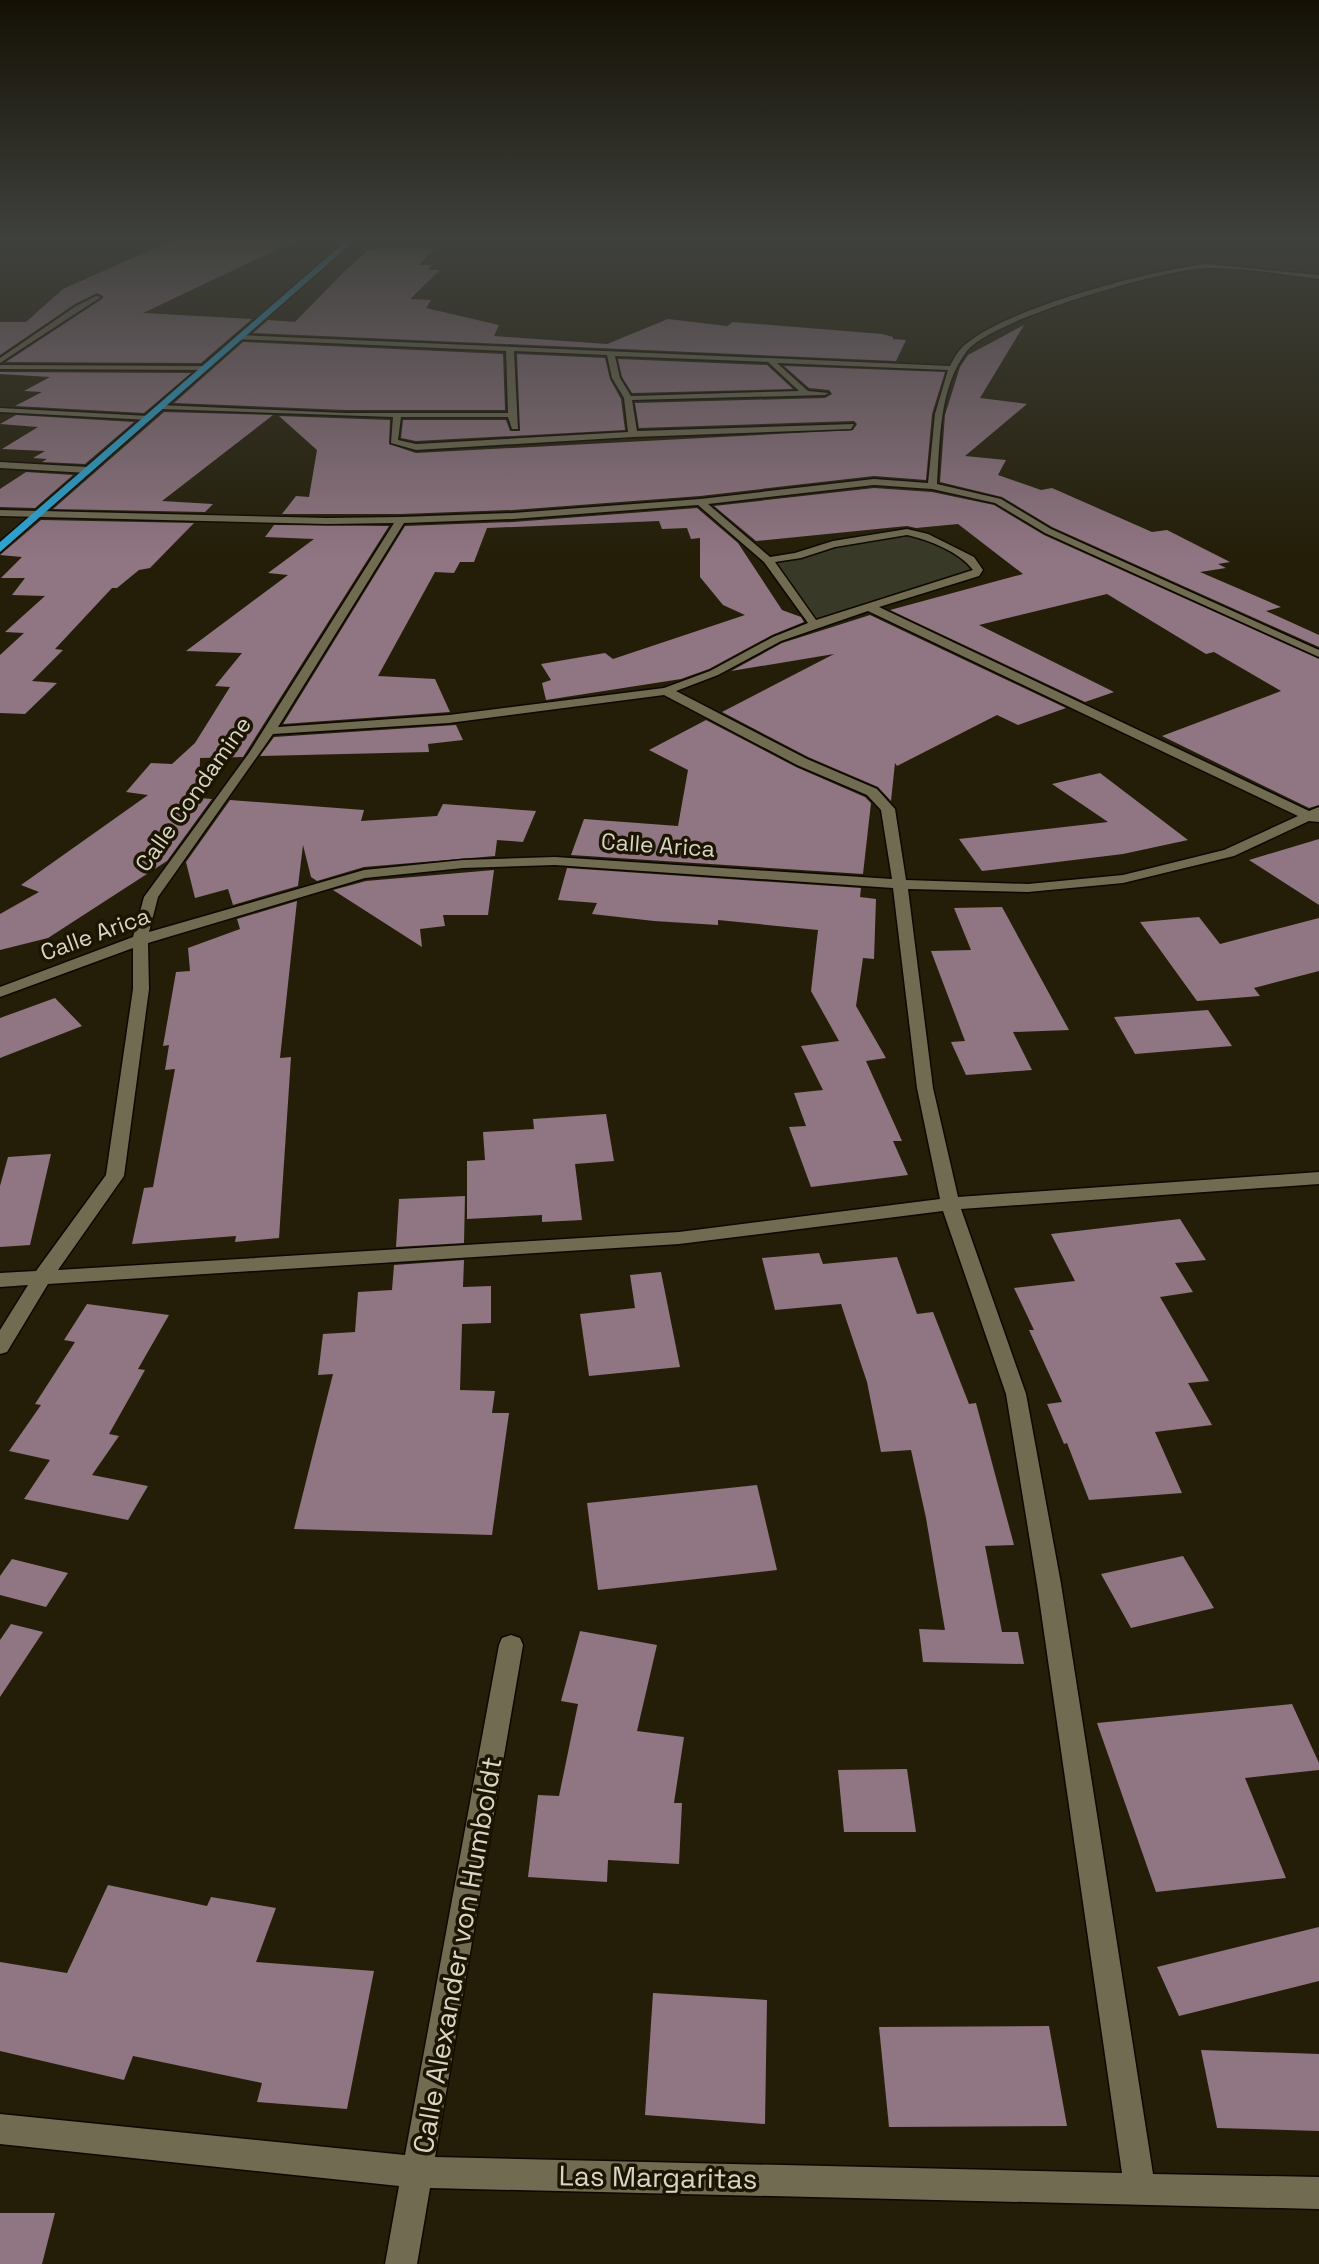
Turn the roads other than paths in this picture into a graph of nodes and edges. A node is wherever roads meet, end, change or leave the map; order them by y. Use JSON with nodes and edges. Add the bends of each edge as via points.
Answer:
{"nodes":[{"id":1,"x":22,"y":346,"type":"edge"},
{"id":2,"x":228,"y":346,"type":"edge"},
{"id":3,"x":473,"y":346,"type":"edge"},
{"id":4,"x":967,"y":346,"type":"edge"},
{"id":5,"x":510,"y":347,"type":"junction"},
{"id":6,"x":610,"y":352,"type":"junction"},
{"id":7,"x":771,"y":360,"type":"junction"},
{"id":8,"x":0,"y":361,"type":"edge"},
{"id":9,"x":0,"y":367,"type":"edge"},
{"id":10,"x":203,"y":368,"type":"junction"},
{"id":11,"x":954,"y":368,"type":"junction"},
{"id":12,"x":805,"y":393,"type":"junction"},
{"id":13,"x":825,"y":393,"type":"dead end"},
{"id":14,"x":628,"y":398,"type":"junction"},
{"id":15,"x":160,"y":407,"type":"junction"},
{"id":16,"x":0,"y":410,"type":"edge"},
{"id":17,"x":512,"y":415,"type":"junction"},
{"id":18,"x":397,"y":416,"type":"junction"},
{"id":19,"x":149,"y":418,"type":"junction"},
{"id":20,"x":851,"y":426,"type":"dead end"},
{"id":21,"x":633,"y":434,"type":"junction"},
{"id":22,"x":518,"y":441,"type":"junction"},
{"id":23,"x":0,"y":465,"type":"edge"},
{"id":24,"x":88,"y":470,"type":"junction"},
{"id":25,"x":932,"y":485,"type":"junction"},
{"id":26,"x":700,"y":502,"type":"junction"},
{"id":27,"x":0,"y":513,"type":"edge"},
{"id":28,"x":39,"y":514,"type":"junction"},
{"id":29,"x":401,"y":520,"type":"junction"},
{"id":30,"x":0,"y":548,"type":"edge"},
{"id":31,"x":768,"y":560,"type":"junction"},
{"id":32,"x":869,"y":607,"type":"junction"},
{"id":33,"x":814,"y":624,"type":"junction"},
{"id":34,"x":1319,"y":654,"type":"edge"},
{"id":35,"x":666,"y":691,"type":"junction"},
{"id":36,"x":268,"y":731,"type":"junction"},
{"id":37,"x":1316,"y":816,"type":"edge"},
{"id":38,"x":900,"y":884,"type":"junction"},
{"id":39,"x":140,"y":940,"type":"junction"},
{"id":40,"x":0,"y":992,"type":"edge"},
{"id":41,"x":1319,"y":1178,"type":"edge"},
{"id":42,"x":950,"y":1204,"type":"junction"},
{"id":43,"x":43,"y":1276,"type":"junction"},
{"id":44,"x":0,"y":1280,"type":"edge"},
{"id":45,"x":0,"y":1347,"type":"edge"},
{"id":46,"x":511,"y":1645,"type":"dead end"},
{"id":47,"x":0,"y":2129,"type":"edge"},
{"id":48,"x":418,"y":2172,"type":"junction"},
{"id":49,"x":1140,"y":2188,"type":"junction"},
{"id":50,"x":1319,"y":2193,"type":"edge"},
{"id":51,"x":401,"y":2264,"type":"edge"}],
"edges":[{"from":1,"to":8,"type":"street"},
{"from":2,"to":10,"type":"highway"},
{"from":3,"to":5,"type":"street"},
{"from":4,"to":11,"type":"street"},
{"from":5,"to":6,"type":"street"},
{"from":5,"to":17,"type":"street"},
{"from":6,"to":7,"type":"street"},
{"from":6,"to":14,"type":"street","via":[[616,378]]},
{"from":7,"to":11,"type":"street"},
{"from":7,"to":12,"type":"street"},
{"from":9,"to":10,"type":"street"},
{"from":10,"to":15,"type":"highway"},
{"from":11,"to":25,"type":"street","via":[[938,414]]},
{"from":12,"to":13,"type":"street"},
{"from":12,"to":14,"type":"street"},
{"from":14,"to":21,"type":"street"},
{"from":15,"to":18,"type":"street"},
{"from":15,"to":19,"type":"highway"},
{"from":16,"to":19,"type":"street"},
{"from":17,"to":18,"type":"street"},
{"from":17,"to":22,"type":"street"},
{"from":18,"to":22,"type":"street","via":[[394,441],[408,446]]},
{"from":19,"to":24,"type":"highway"},
{"from":20,"to":21,"type":"street"},
{"from":21,"to":22,"type":"street"},
{"from":23,"to":24,"type":"street"},
{"from":24,"to":28,"type":"highway"},
{"from":25,"to":26,"type":"street","via":[[874,482]]},
{"from":25,"to":34,"type":"street","via":[[998,501],[1048,531]]},
{"from":26,"to":29,"type":"street"},
{"from":26,"to":31,"type":"street"},
{"from":27,"to":28,"type":"street"},
{"from":28,"to":29,"type":"street"},
{"from":28,"to":30,"type":"highway"},
{"from":29,"to":36,"type":"street","name":"Calle Condamine"},
{"from":31,"to":32,"type":"street","via":[[907,532],[963,555],[977,568],[975,575]]},
{"from":31,"to":33,"type":"street"},
{"from":32,"to":33,"type":"street"},
{"from":32,"to":37,"type":"street"},
{"from":33,"to":35,"type":"street"},
{"from":35,"to":36,"type":"street","via":[[449,719]]},
{"from":35,"to":38,"type":"street","via":[[802,762],[872,792],[888,809]]},
{"from":36,"to":39,"type":"street","name":"Calle Condamine","via":[[151,897]]},
{"from":37,"to":38,"type":"street","name":"Calle Arica","via":[[1229,853],[1123,878],[1028,888]]},
{"from":38,"to":39,"type":"street","name":"Calle Arica","via":[[555,861],[463,864],[364,874]]},
{"from":38,"to":42,"type":"street","via":[[925,1088]]},
{"from":39,"to":40,"type":"street","name":"Calle Arica"},
{"from":39,"to":43,"type":"street","name":"Calle Condamine","via":[[141,989],[115,1176]]},
{"from":41,"to":42,"type":"street"},
{"from":42,"to":43,"type":"street","via":[[679,1238]]},
{"from":42,"to":49,"type":"street","via":[[1016,1394]]},
{"from":43,"to":44,"type":"street"},
{"from":43,"to":45,"type":"street","name":"Calle Condamine"},
{"from":46,"to":48,"type":"street","name":"Calle Alexander von Humboldt"},
{"from":47,"to":48,"type":"street","name":"Las Margaritas"},
{"from":48,"to":49,"type":"street","name":"Las Margaritas"},
{"from":48,"to":51,"type":"street","name":"Calle Alexander von Humboldt"},
{"from":49,"to":50,"type":"street","name":"Las Margaritas"}]}
